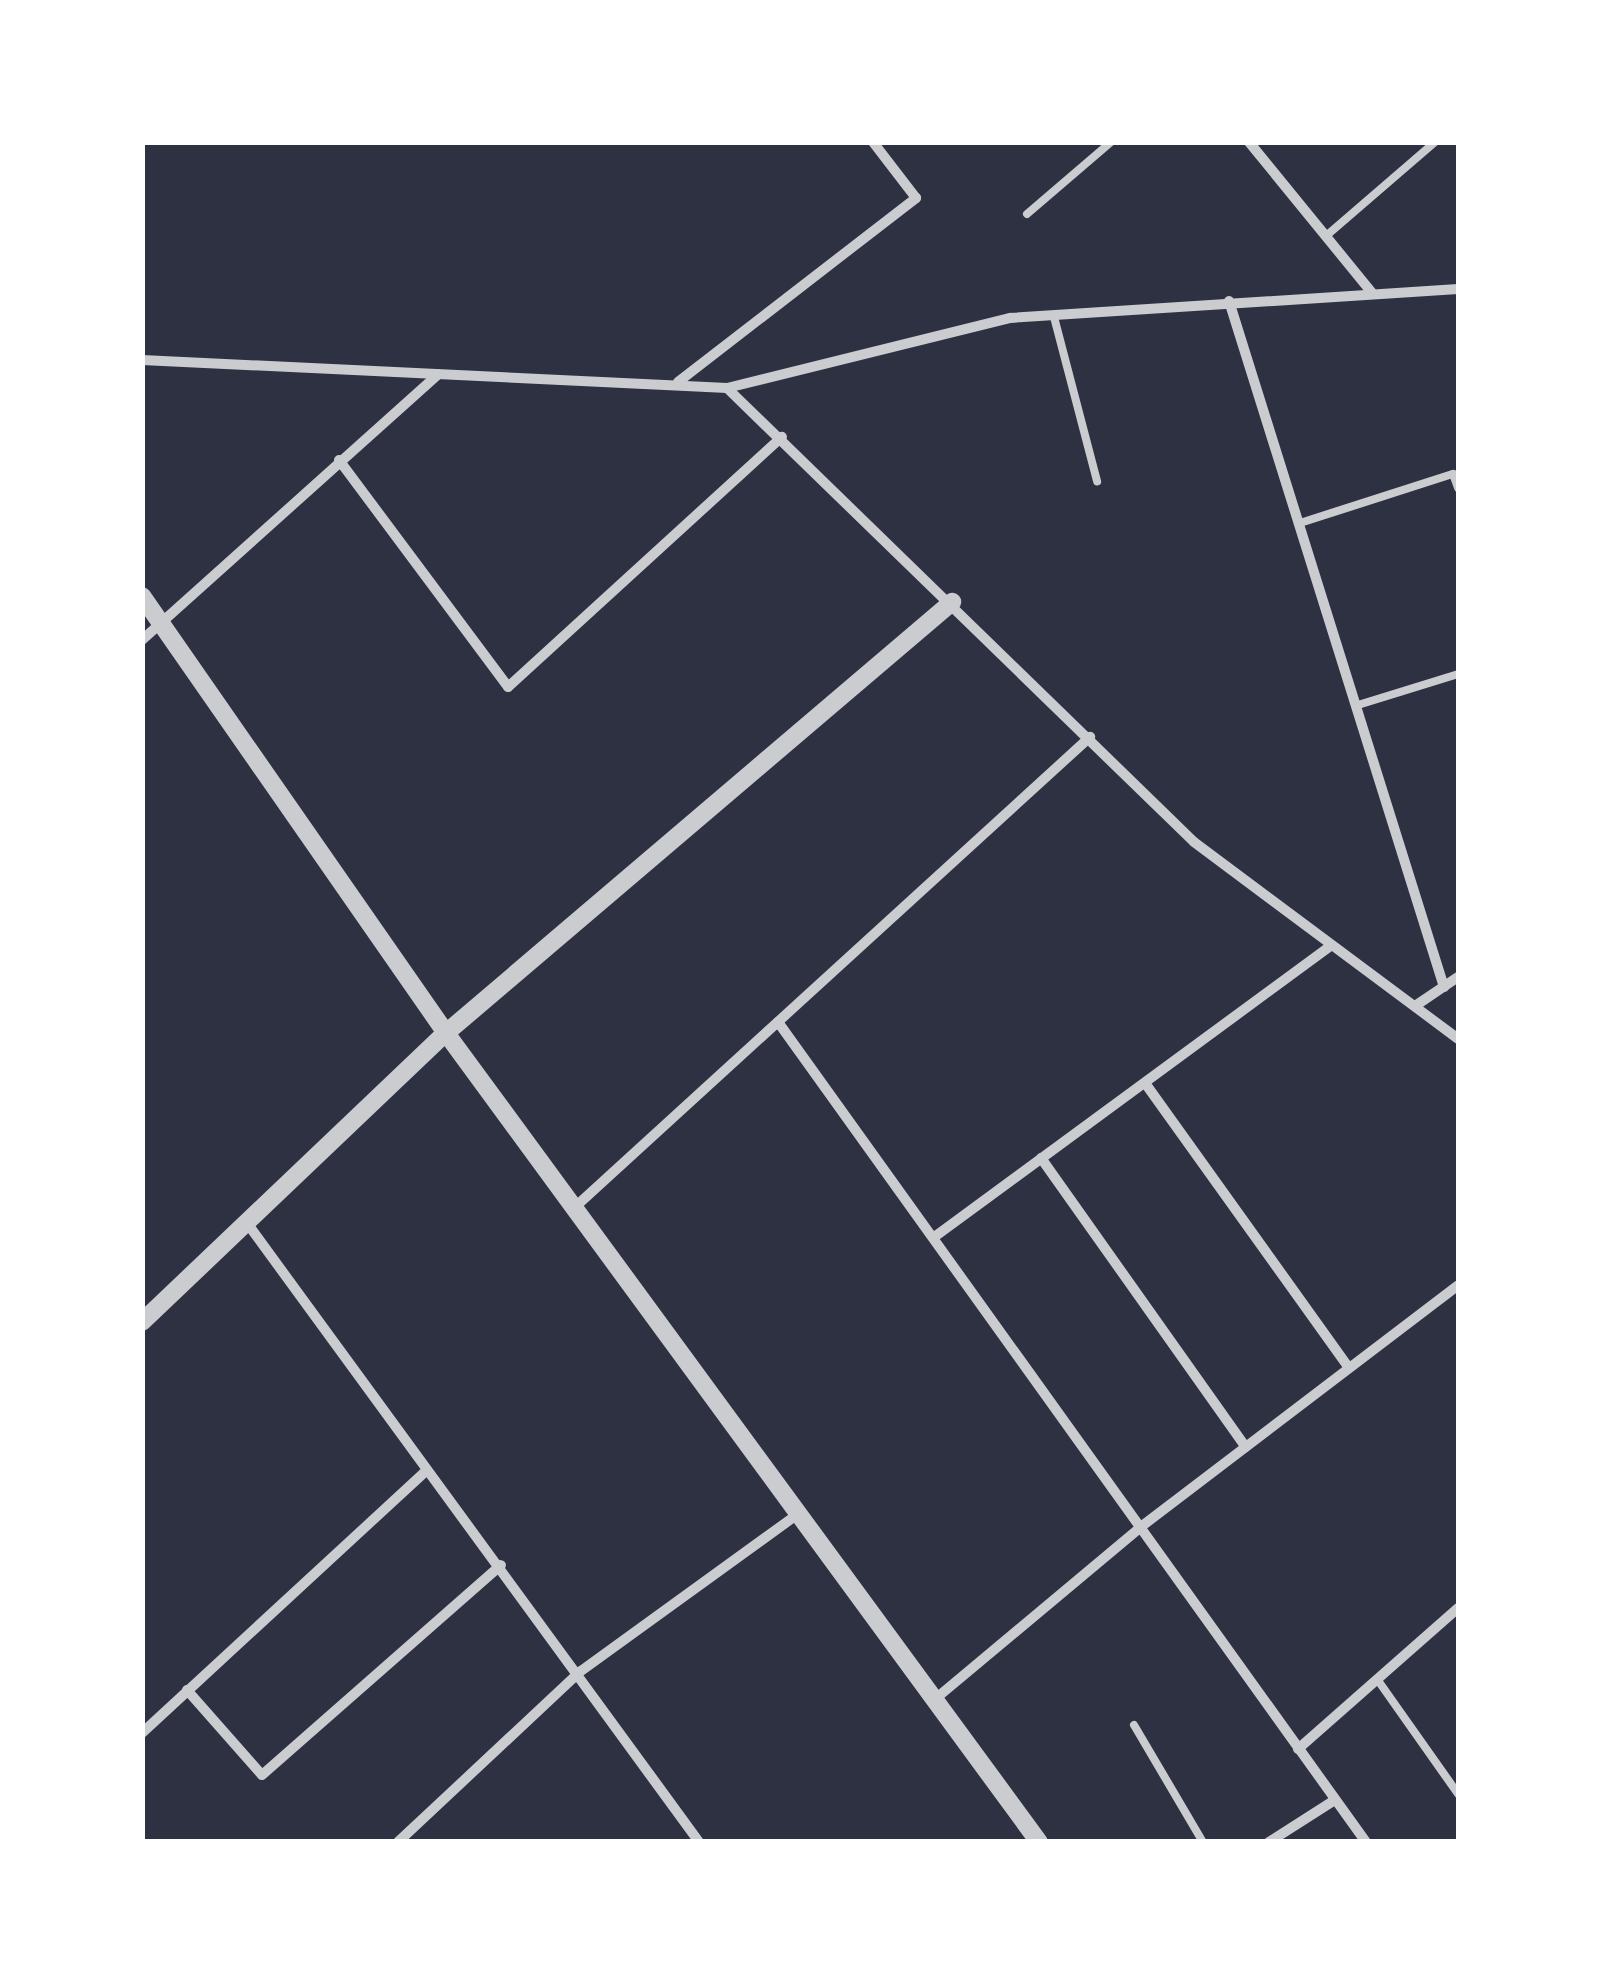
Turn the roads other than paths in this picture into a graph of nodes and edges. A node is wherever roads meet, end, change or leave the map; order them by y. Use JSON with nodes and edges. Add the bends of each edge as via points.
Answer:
{"nodes":[{"id":1,"x":873,"y":142,"type":"edge"},
{"id":2,"x":1111,"y":142,"type":"edge"},
{"id":3,"x":1249,"y":142,"type":"edge"},
{"id":4,"x":1434,"y":142,"type":"edge"},
{"id":5,"x":1027,"y":214,"type":"dead end"},
{"id":6,"x":1326,"y":236,"type":"junction"},
{"id":7,"x":1458,"y":289,"type":"edge"},
{"id":8,"x":1372,"y":293,"type":"junction"},
{"id":9,"x":1229,"y":301,"type":"junction"},
{"id":10,"x":1054,"y":317,"type":"junction"},
{"id":11,"x":142,"y":360,"type":"edge"},
{"id":12,"x":439,"y":373,"type":"junction"},
{"id":13,"x":678,"y":382,"type":"junction"},
{"id":14,"x":727,"y":388,"type":"junction"},
{"id":15,"x":782,"y":437,"type":"junction"},
{"id":16,"x":339,"y":460,"type":"junction"},
{"id":17,"x":1098,"y":481,"type":"dead end"},
{"id":18,"x":1458,"y":488,"type":"edge"},
{"id":19,"x":1300,"y":523,"type":"junction"},
{"id":20,"x":142,"y":596,"type":"edge"},
{"id":21,"x":952,"y":602,"type":"junction"},
{"id":22,"x":162,"y":622,"type":"junction"},
{"id":23,"x":142,"y":640,"type":"edge"},
{"id":24,"x":1458,"y":674,"type":"edge"},
{"id":25,"x":1358,"y":705,"type":"junction"},
{"id":26,"x":1090,"y":737,"type":"junction"},
{"id":27,"x":1331,"y":946,"type":"junction"},
{"id":28,"x":1458,"y":977,"type":"edge"},
{"id":29,"x":1444,"y":987,"type":"junction"},
{"id":30,"x":1415,"y":1006,"type":"junction"},
{"id":31,"x":778,"y":1022,"type":"junction"},
{"id":32,"x":446,"y":1033,"type":"junction"},
{"id":33,"x":1458,"y":1038,"type":"edge"},
{"id":34,"x":1145,"y":1083,"type":"junction"},
{"id":35,"x":1041,"y":1158,"type":"junction"},
{"id":36,"x":574,"y":1208,"type":"junction"},
{"id":37,"x":247,"y":1223,"type":"junction"},
{"id":38,"x":937,"y":1235,"type":"junction"},
{"id":39,"x":1458,"y":1285,"type":"edge"},
{"id":40,"x":142,"y":1322,"type":"edge"},
{"id":41,"x":1349,"y":1368,"type":"junction"},
{"id":42,"x":1246,"y":1447,"type":"junction"},
{"id":43,"x":426,"y":1471,"type":"junction"},
{"id":44,"x":802,"y":1511,"type":"junction"},
{"id":45,"x":1142,"y":1526,"type":"junction"},
{"id":46,"x":501,"y":1565,"type":"junction"},
{"id":47,"x":1458,"y":1608,"type":"edge"},
{"id":48,"x":580,"y":1672,"type":"junction"},
{"id":49,"x":1377,"y":1680,"type":"junction"},
{"id":50,"x":187,"y":1690,"type":"junction"},
{"id":51,"x":932,"y":1702,"type":"junction"},
{"id":52,"x":1134,"y":1725,"type":"dead end"},
{"id":53,"x":142,"y":1733,"type":"edge"},
{"id":54,"x":1298,"y":1749,"type":"junction"},
{"id":55,"x":1458,"y":1794,"type":"edge"},
{"id":56,"x":1336,"y":1800,"type":"junction"},
{"id":57,"x":398,"y":1842,"type":"edge"},
{"id":58,"x":699,"y":1842,"type":"edge"},
{"id":59,"x":1039,"y":1842,"type":"edge"},
{"id":60,"x":1204,"y":1842,"type":"edge"},
{"id":61,"x":1270,"y":1842,"type":"edge"},
{"id":62,"x":1366,"y":1842,"type":"edge"}],
"edges":[{"from":1,"to":13,"type":"street","via":[[916,198]]},
{"from":2,"to":5,"type":"lane"},
{"from":3,"to":6,"type":"street"},
{"from":4,"to":6,"type":"lane"},
{"from":6,"to":8,"type":"street"},
{"from":7,"to":8,"type":"street"},
{"from":8,"to":9,"type":"street"},
{"from":9,"to":10,"type":"street"},
{"from":9,"to":19,"type":"street"},
{"from":10,"to":14,"type":"street","via":[[1010,318]]},
{"from":10,"to":17,"type":"lane"},
{"from":11,"to":12,"type":"street"},
{"from":12,"to":13,"type":"street"},
{"from":12,"to":16,"type":"street"},
{"from":13,"to":14,"type":"street"},
{"from":14,"to":15,"type":"street"},
{"from":15,"to":16,"type":"street","via":[[508,688]]},
{"from":15,"to":21,"type":"street"},
{"from":16,"to":22,"type":"street"},
{"from":18,"to":19,"type":"lane","via":[[1453,474]]},
{"from":19,"to":25,"type":"street"},
{"from":20,"to":22,"type":"street"},
{"from":21,"to":26,"type":"street"},
{"from":21,"to":32,"type":"street"},
{"from":22,"to":23,"type":"street"},
{"from":22,"to":32,"type":"street"},
{"from":24,"to":25,"type":"lane"},
{"from":25,"to":29,"type":"street"},
{"from":26,"to":27,"type":"street","via":[[1194,842]]},
{"from":26,"to":31,"type":"street"},
{"from":27,"to":30,"type":"street"},
{"from":27,"to":34,"type":"street"},
{"from":28,"to":29,"type":"street"},
{"from":29,"to":30,"type":"street"},
{"from":30,"to":33,"type":"street"},
{"from":31,"to":36,"type":"street"},
{"from":31,"to":38,"type":"street"},
{"from":32,"to":36,"type":"street"},
{"from":32,"to":37,"type":"street"},
{"from":34,"to":35,"type":"street"},
{"from":34,"to":41,"type":"street"},
{"from":35,"to":38,"type":"street"},
{"from":35,"to":42,"type":"street"},
{"from":36,"to":44,"type":"street"},
{"from":37,"to":40,"type":"street"},
{"from":37,"to":43,"type":"street"},
{"from":38,"to":45,"type":"street"},
{"from":39,"to":41,"type":"street"},
{"from":41,"to":42,"type":"street"},
{"from":42,"to":45,"type":"street"},
{"from":43,"to":46,"type":"street"},
{"from":43,"to":50,"type":"street"},
{"from":44,"to":48,"type":"street"},
{"from":44,"to":51,"type":"street"},
{"from":45,"to":51,"type":"street"},
{"from":45,"to":54,"type":"street"},
{"from":46,"to":48,"type":"street"},
{"from":46,"to":50,"type":"street","via":[[262,1774]]},
{"from":47,"to":49,"type":"street"},
{"from":48,"to":57,"type":"street"},
{"from":48,"to":58,"type":"street"},
{"from":49,"to":54,"type":"street"},
{"from":49,"to":55,"type":"lane"},
{"from":50,"to":53,"type":"street"},
{"from":51,"to":59,"type":"street"},
{"from":52,"to":60,"type":"lane"},
{"from":54,"to":56,"type":"street"},
{"from":56,"to":61,"type":"street"},
{"from":56,"to":62,"type":"street"}]}
